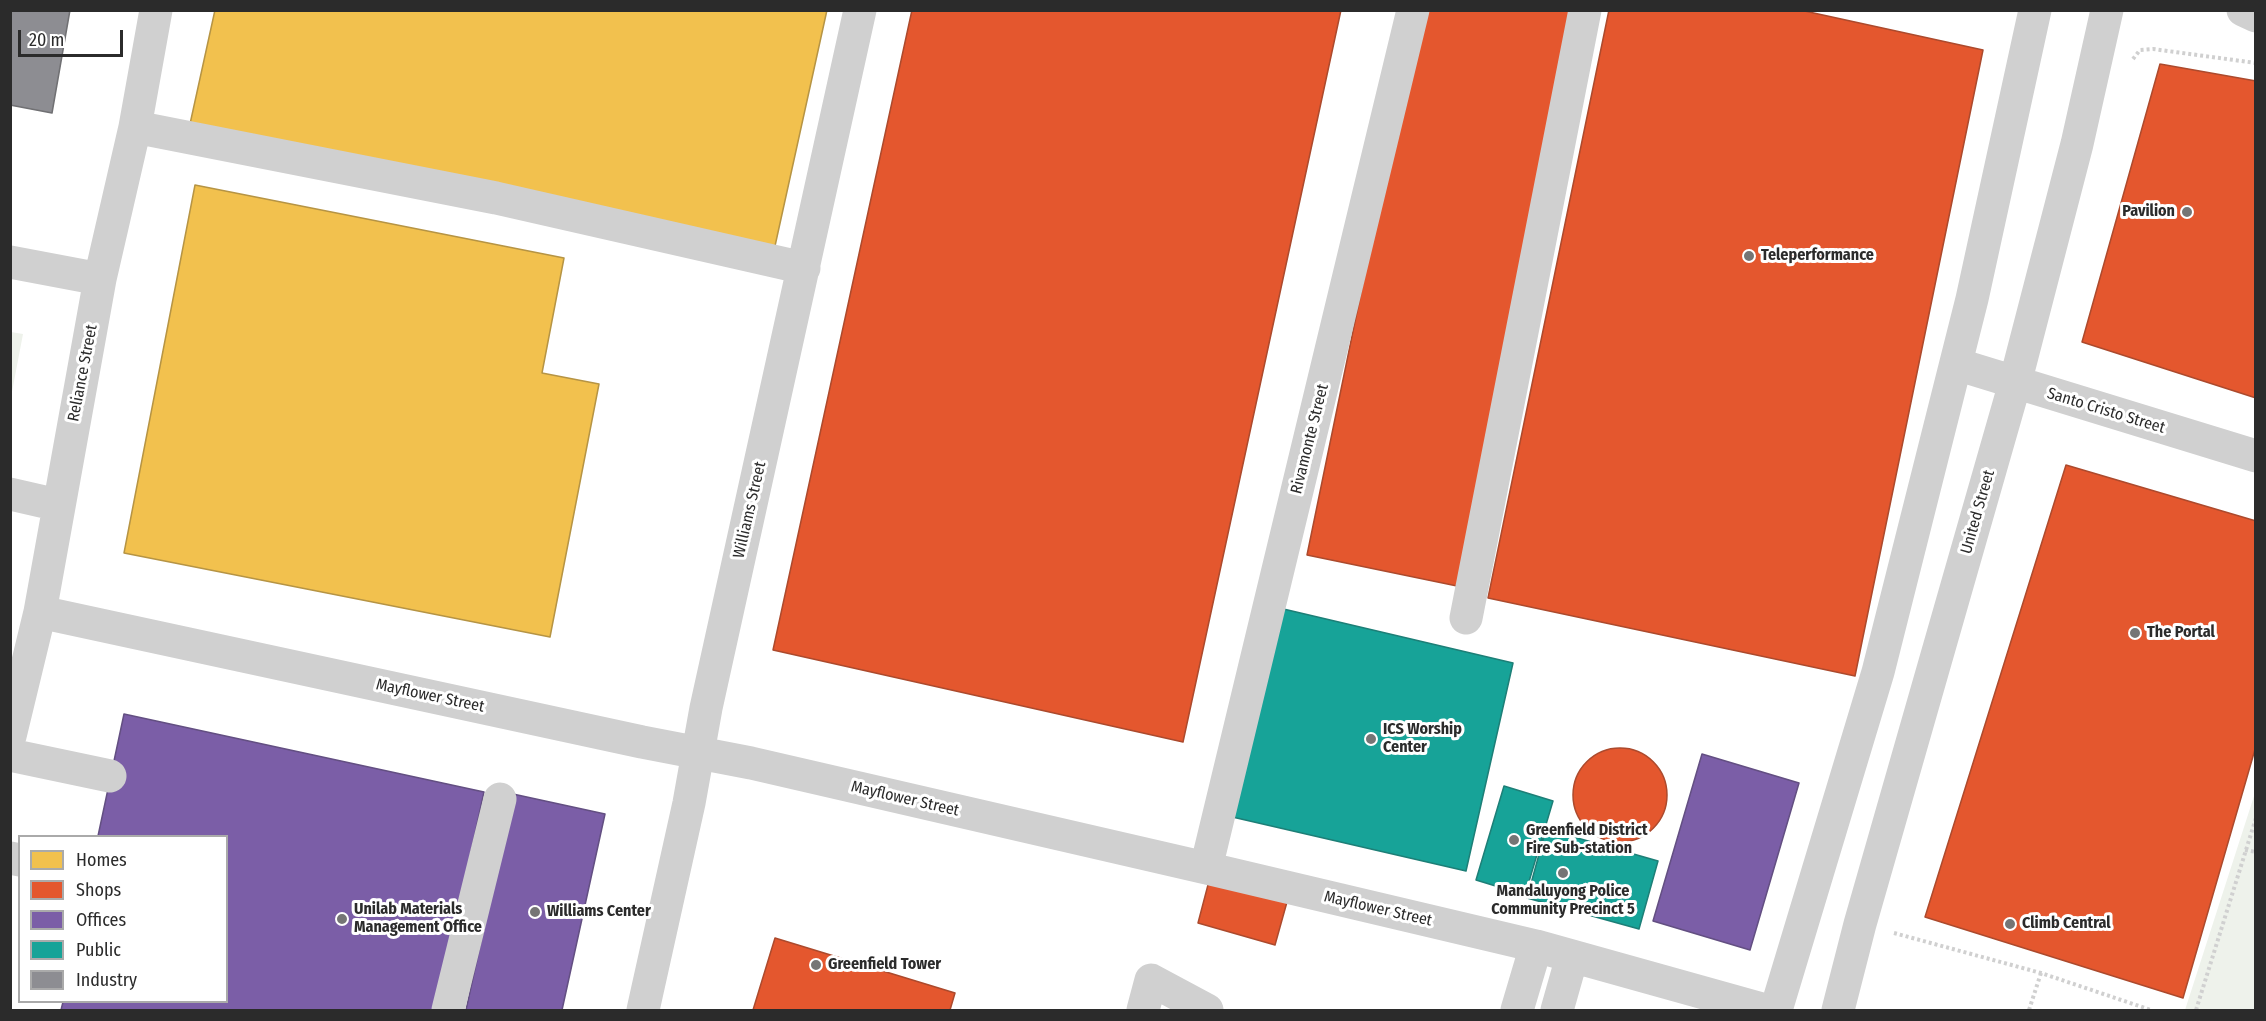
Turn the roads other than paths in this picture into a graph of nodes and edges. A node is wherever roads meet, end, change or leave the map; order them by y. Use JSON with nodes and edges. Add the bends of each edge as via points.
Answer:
{"nodes":[{"id":1,"x":156,"y":10,"type":"edge"},
{"id":2,"x":860,"y":10,"type":"edge"},
{"id":3,"x":1413,"y":10,"type":"edge"},
{"id":4,"x":1585,"y":10,"type":"edge"},
{"id":5,"x":2035,"y":10,"type":"edge"},
{"id":6,"x":2243,"y":10,"type":"edge"},
{"id":7,"x":2104,"y":12,"type":"edge"},
{"id":8,"x":2256,"y":16,"type":"edge"},
{"id":9,"x":135,"y":127,"type":"junction"},
{"id":10,"x":10,"y":262,"type":"edge"},
{"id":11,"x":804,"y":268,"type":"junction"},
{"id":12,"x":100,"y":279,"type":"junction"},
{"id":13,"x":1956,"y":364,"type":"junction"},
{"id":14,"x":2015,"y":383,"type":"junction"},
{"id":15,"x":2256,"y":456,"type":"edge"},
{"id":16,"x":10,"y":494,"type":"edge"},
{"id":17,"x":58,"y":505,"type":"junction"},
{"id":18,"x":40,"y":612,"type":"junction"},
{"id":19,"x":1466,"y":618,"type":"dead end"},
{"id":20,"x":10,"y":736,"type":"edge"},
{"id":21,"x":696,"y":754,"type":"junction"},
{"id":22,"x":10,"y":755,"type":"edge"},
{"id":23,"x":110,"y":777,"type":"dead end"},
{"id":24,"x":500,"y":799,"type":"dead end"},
{"id":25,"x":1206,"y":868,"type":"junction"},
{"id":26,"x":1536,"y":946,"type":"junction"},
{"id":27,"x":1572,"y":957,"type":"junction"},
{"id":28,"x":448,"y":1011,"type":"edge"},
{"id":29,"x":644,"y":1011,"type":"edge"},
{"id":30,"x":1143,"y":1011,"type":"edge"},
{"id":31,"x":1207,"y":1011,"type":"edge"},
{"id":32,"x":1517,"y":1011,"type":"edge"},
{"id":33,"x":1557,"y":1011,"type":"edge"},
{"id":34,"x":1765,"y":1011,"type":"edge"},
{"id":35,"x":1776,"y":1011,"type":"edge"},
{"id":36,"x":1838,"y":1011,"type":"edge"}],
"edges":[{"from":1,"to":9,"type":"street","name":"Reliance Street"},
{"from":2,"to":11,"type":"street","name":"Williams Street"},
{"from":3,"to":25,"type":"street","name":"Rivamonte Street"},
{"from":4,"to":19,"type":"street"},
{"from":5,"to":13,"type":"street"},
{"from":6,"to":8,"type":"street"},
{"from":7,"to":14,"type":"street","name":"United Street","via":[[2077,144]]},
{"from":9,"to":11,"type":"street","via":[[496,198]]},
{"from":9,"to":12,"type":"street","name":"Reliance Street"},
{"from":10,"to":12,"type":"street"},
{"from":11,"to":21,"type":"street","name":"Williams Street"},
{"from":12,"to":17,"type":"street","name":"Reliance Street"},
{"from":13,"to":14,"type":"street","name":"Santo Cristo Street"},
{"from":13,"to":35,"type":"street","via":[[1867,669]]},
{"from":14,"to":15,"type":"street","name":"Santo Cristo Street"},
{"from":14,"to":36,"type":"street","name":"United Street"},
{"from":16,"to":17,"type":"street"},
{"from":17,"to":18,"type":"street","name":"Reliance Street"},
{"from":18,"to":20,"type":"street","name":"Reliance Street"},
{"from":18,"to":21,"type":"street","name":"Mayflower Street"},
{"from":21,"to":25,"type":"street","name":"Mayflower Street","via":[[751,763]]},
{"from":21,"to":29,"type":"street","name":"Williams Street"},
{"from":22,"to":23,"type":"street"},
{"from":24,"to":28,"type":"street"},
{"from":25,"to":26,"type":"street","name":"Mayflower Street"},
{"from":26,"to":27,"type":"street","name":"Mayflower Street"},
{"from":26,"to":32,"type":"street"},
{"from":27,"to":33,"type":"street"},
{"from":27,"to":34,"type":"street","name":"Mayflower Street"},
{"from":30,"to":31,"type":"street","via":[[1151,980]]}]}
